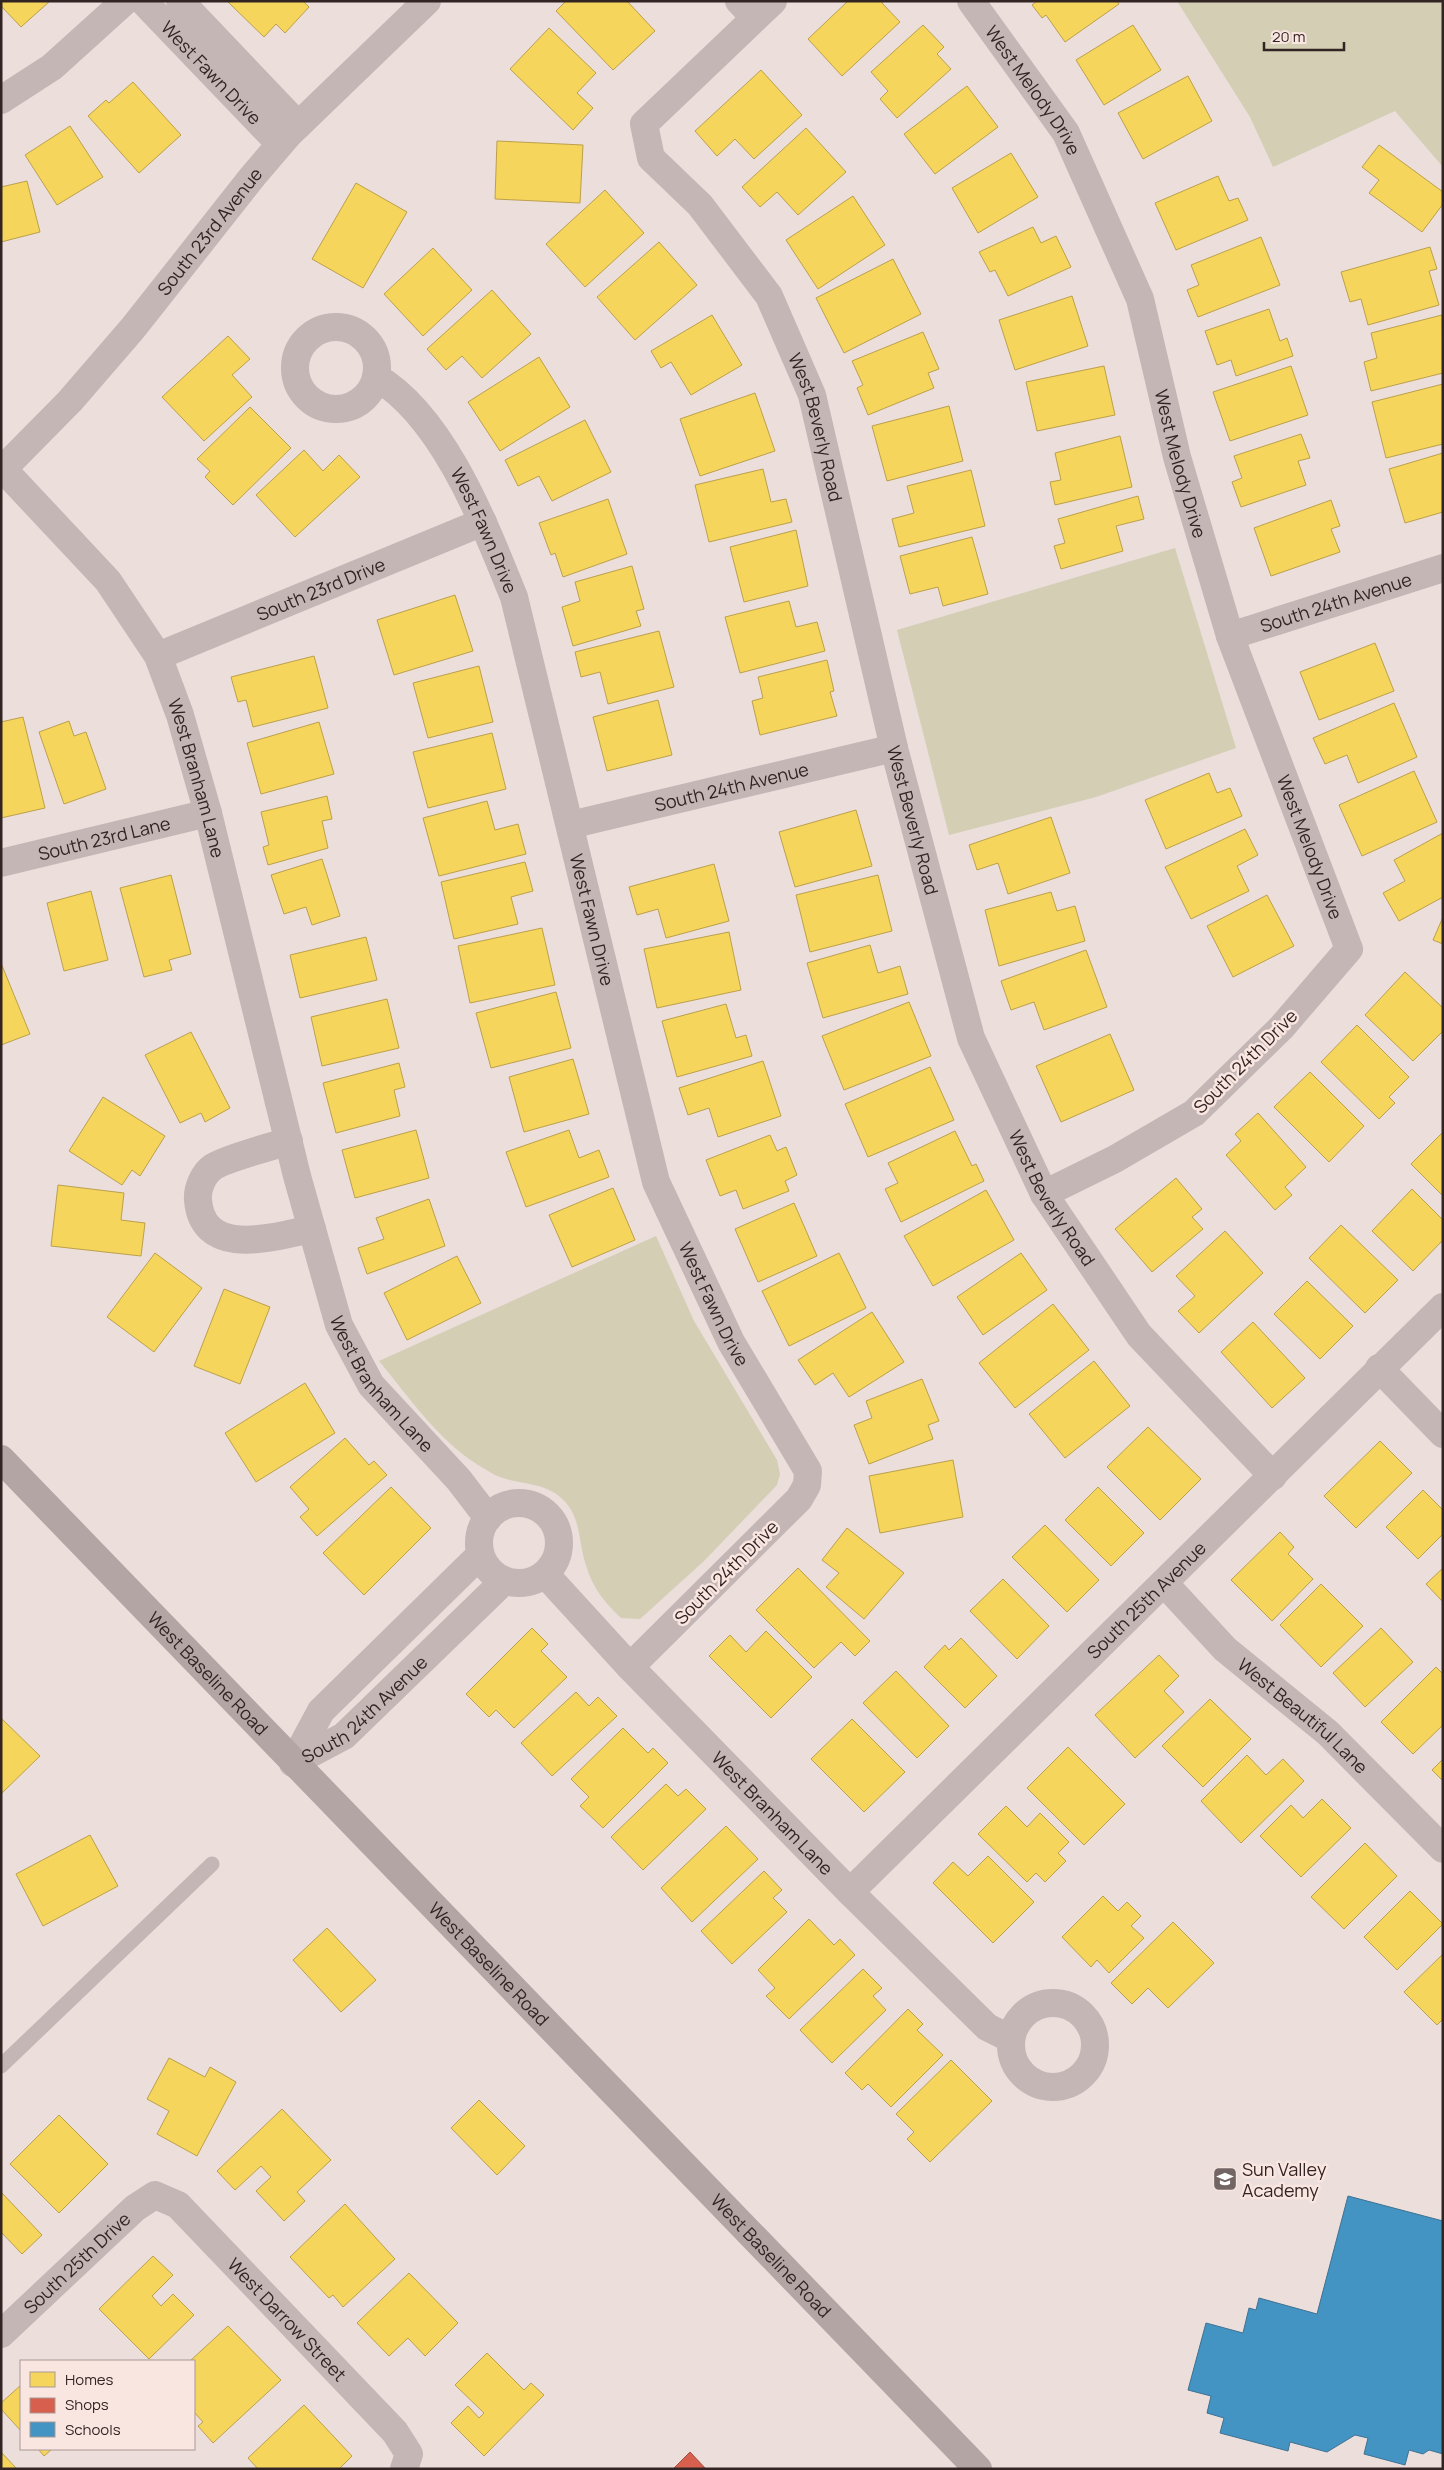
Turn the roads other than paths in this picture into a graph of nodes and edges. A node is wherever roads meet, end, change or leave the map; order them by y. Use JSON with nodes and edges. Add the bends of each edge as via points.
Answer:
{"nodes":[{"id":1,"x":125,"y":1,"type":"edge"},
{"id":2,"x":143,"y":1,"type":"edge"},
{"id":3,"x":180,"y":1,"type":"edge"},
{"id":4,"x":428,"y":1,"type":"edge"},
{"id":5,"x":971,"y":1,"type":"edge"},
{"id":6,"x":756,"y":7,"type":"edge"},
{"id":7,"x":213,"y":55,"type":"junction"},
{"id":8,"x":1,"y":100,"type":"edge"},
{"id":9,"x":289,"y":134,"type":"junction"},
{"id":10,"x":376,"y":377,"type":"dead end"},
{"id":11,"x":2,"y":470,"type":"edge"},
{"id":12,"x":483,"y":522,"type":"junction"},
{"id":13,"x":1443,"y":568,"type":"edge"},
{"id":14,"x":1230,"y":636,"type":"junction"},
{"id":15,"x":158,"y":656,"type":"junction"},
{"id":16,"x":894,"y":748,"type":"junction"},
{"id":17,"x":208,"y":813,"type":"junction"},
{"id":18,"x":570,"y":825,"type":"junction"},
{"id":19,"x":1,"y":863,"type":"edge"},
{"id":20,"x":1349,"y":949,"type":"joint"},
{"id":21,"x":288,"y":1141,"type":"junction"},
{"id":22,"x":1044,"y":1194,"type":"junction"},
{"id":23,"x":312,"y":1229,"type":"junction"},
{"id":24,"x":1443,"y":1307,"type":"edge"},
{"id":25,"x":1379,"y":1368,"type":"junction"},
{"id":26,"x":1443,"y":1434,"type":"edge"},
{"id":27,"x":1,"y":1459,"type":"edge"},
{"id":28,"x":808,"y":1471,"type":"joint"},
{"id":29,"x":1273,"y":1476,"type":"junction"},
{"id":30,"x":488,"y":1518,"type":"junction"},
{"id":31,"x":480,"y":1555,"type":"junction"},
{"id":32,"x":545,"y":1574,"type":"junction"},
{"id":33,"x":504,"y":1581,"type":"junction"},
{"id":34,"x":1165,"y":1584,"type":"junction"},
{"id":35,"x":630,"y":1666,"type":"junction"},
{"id":36,"x":293,"y":1763,"type":"junction"},
{"id":37,"x":1443,"y":1849,"type":"edge"},
{"id":38,"x":212,"y":1864,"type":"dead end"},
{"id":39,"x":850,"y":1892,"type":"junction"},
{"id":40,"x":1011,"y":2039,"type":"dead end"},
{"id":41,"x":1,"y":2066,"type":"edge"},
{"id":42,"x":155,"y":2195,"type":"joint"},
{"id":43,"x":1,"y":2334,"type":"edge"},
{"id":44,"x":406,"y":2461,"type":"edge"},
{"id":45,"x":978,"y":2469,"type":"edge"}],
"edges":[{"from":1,"to":8,"type":"street","via":[[52,67]]},
{"from":2,"to":7,"type":"street","name":"West Fawn Drive"},
{"from":3,"to":7,"type":"street","name":"West Fawn Drive"},
{"from":4,"to":9,"type":"street","name":"South 23rd Avenue"},
{"from":5,"to":14,"type":"street","name":"West Melody Drive","via":[[1066,134],[1140,299],[1177,457]]},
{"from":6,"to":16,"type":"street","name":"West Beverly Road","via":[[644,124],[651,158],[700,205],[768,296],[812,395]]},
{"from":7,"to":9,"type":"street","name":"West Fawn Drive"},
{"from":9,"to":11,"type":"street","name":"South 23rd Avenue","via":[[133,328],[70,401]]},
{"from":10,"to":12,"type":"street","name":"West Fawn Drive","via":[[388,384],[419,414],[443,448]]},
{"from":11,"to":15,"type":"street","name":"West Branham Lane","via":[[108,581]]},
{"from":12,"to":15,"type":"street","name":"South 23rd Drive"},
{"from":12,"to":18,"type":"street","name":"West Fawn Drive","via":[[514,597]]},
{"from":13,"to":14,"type":"street","name":"South 24th Avenue"},
{"from":14,"to":20,"type":"street","name":"West Melody Drive"},
{"from":15,"to":17,"type":"street","name":"West Branham Lane","via":[[180,715]]},
{"from":16,"to":18,"type":"street","name":"South 24th Avenue"},
{"from":16,"to":22,"type":"street","name":"West Beverly Road","via":[[971,1038]]},
{"from":17,"to":19,"type":"street","name":"South 23rd Lane"},
{"from":17,"to":21,"type":"street","name":"West Branham Lane"},
{"from":18,"to":28,"type":"street","name":"West Fawn Drive","via":[[656,1182],[730,1342]]},
{"from":20,"to":22,"type":"street","name":"South 24th Drive","via":[[1281,1028],[1194,1113],[1115,1159]]},
{"from":21,"to":23,"type":"street","name":"West Branham Lane"},
{"from":21,"to":23,"type":"street","via":[[213,1167],[202,1180],[199,1212],[220,1236],[236,1240],[257,1240]]},
{"from":22,"to":29,"type":"street","name":"West Beverly Road","via":[[1139,1335]]},
{"from":23,"to":30,"type":"street","name":"West Branham Lane","via":[[339,1324],[371,1386],[459,1480]]},
{"from":24,"to":25,"type":"street","name":"South 25th Avenue"},
{"from":25,"to":26,"type":"street"},
{"from":25,"to":29,"type":"street","name":"South 25th Avenue"},
{"from":27,"to":36,"type":"main road","name":"West Baseline Road"},
{"from":28,"to":35,"type":"street","name":"South 24th Drive","via":[[807,1485],[799,1499]]},
{"from":29,"to":34,"type":"street","name":"South 25th Avenue"},
{"from":30,"to":31,"type":"street","via":[[481,1529]]},
{"from":30,"to":32,"type":"street","via":[[497,1509],[524,1503],[548,1515],[556,1526],[559,1539],[556,1559]]},
{"from":31,"to":33,"type":"street","via":[[490,1571]]},
{"from":31,"to":36,"type":"street","name":"South 24th Avenue","via":[[321,1712]]},
{"from":32,"to":33,"type":"street","via":[[525,1584]]},
{"from":32,"to":35,"type":"street","name":"West Branham Lane"},
{"from":33,"to":36,"type":"street","name":"South 24th Avenue","via":[[344,1736]]},
{"from":34,"to":37,"type":"street","name":"West Beautiful Lane","via":[[1225,1649],[1328,1733]]},
{"from":34,"to":39,"type":"street","name":"South 25th Avenue"},
{"from":35,"to":39,"type":"street","name":"West Branham Lane"},
{"from":36,"to":45,"type":"main road","name":"West Baseline Road"},
{"from":38,"to":41,"type":"lane"},
{"from":39,"to":40,"type":"street","name":"West Branham Lane","via":[[987,2027]]},
{"from":42,"to":43,"type":"street","name":"South 25th Drive","via":[[135,2208]]},
{"from":42,"to":44,"type":"street","name":"West Darrow Street","via":[[178,2206],[395,2432]]}]}
